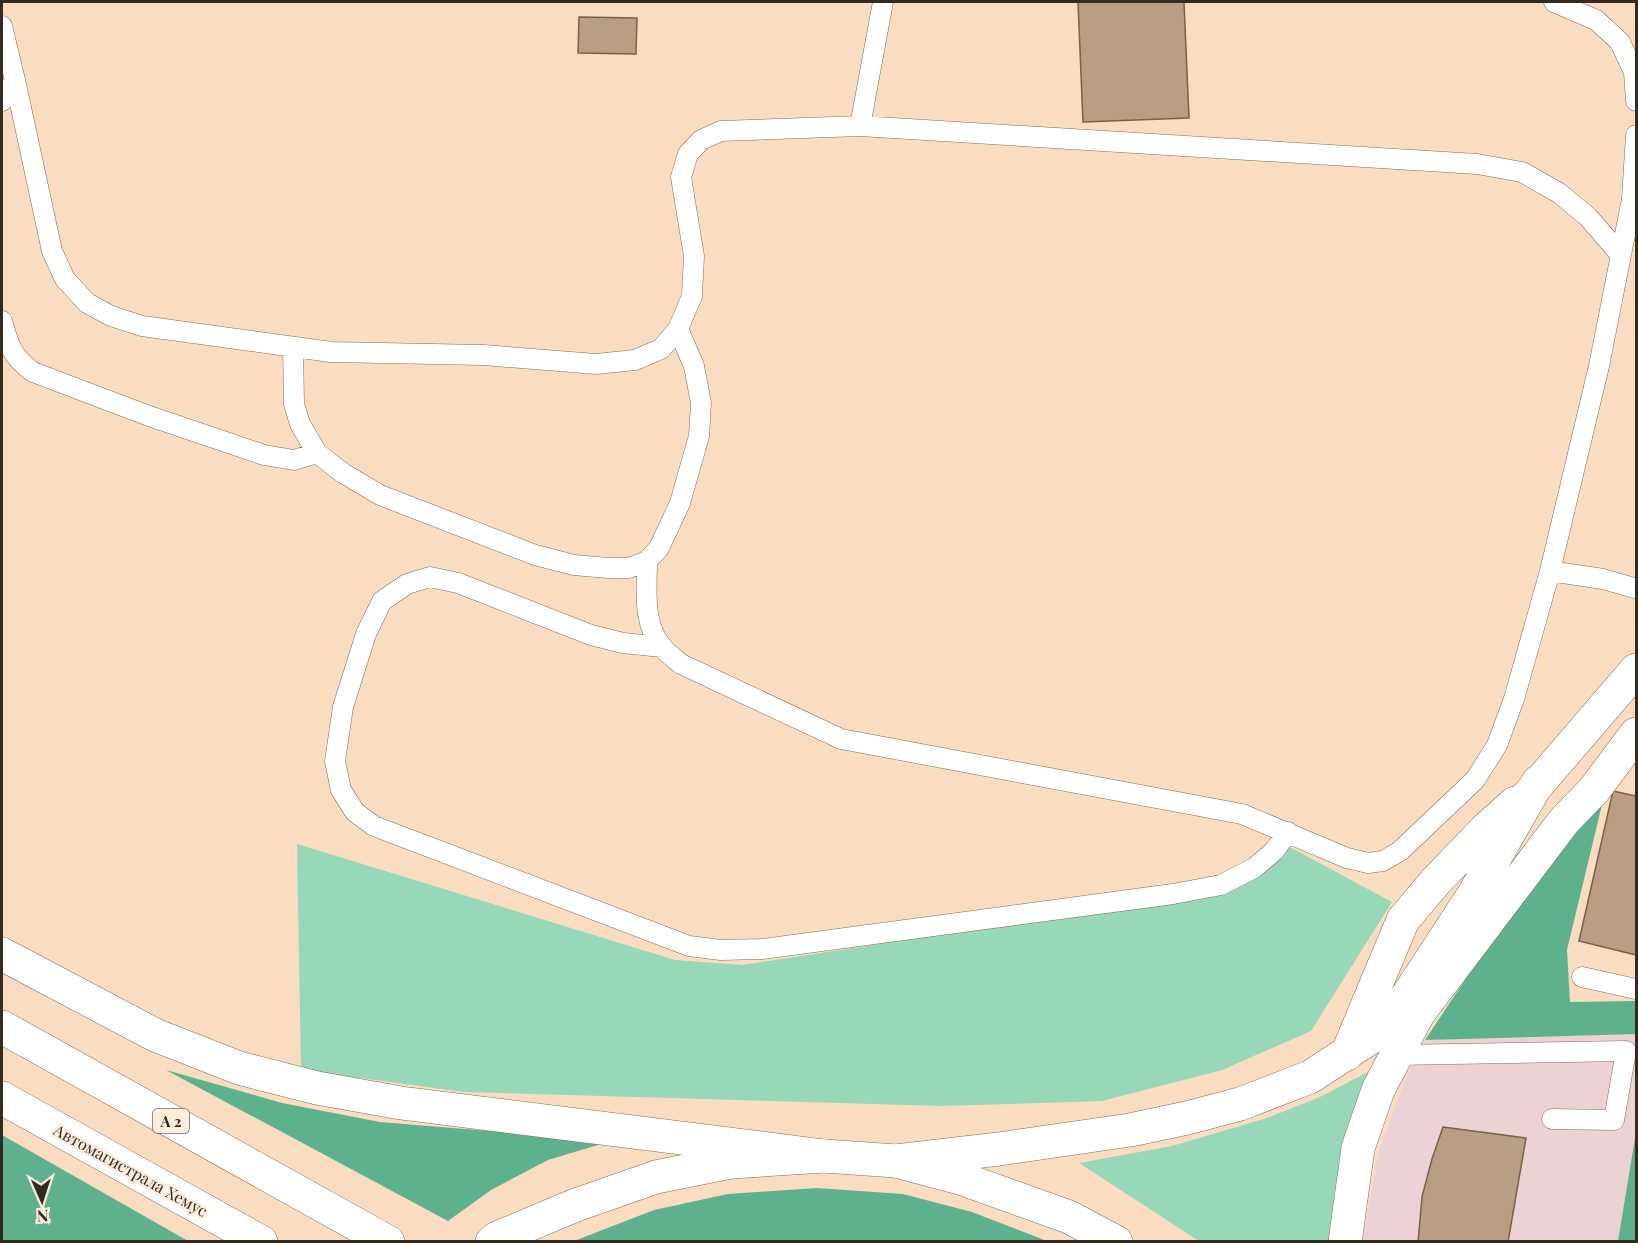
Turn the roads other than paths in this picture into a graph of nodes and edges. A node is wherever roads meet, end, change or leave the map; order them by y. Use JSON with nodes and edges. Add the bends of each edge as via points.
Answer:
{"nodes":[{"id":1,"x":883,"y":2,"type":"edge"},
{"id":2,"x":1554,"y":2,"type":"edge"},
{"id":3,"x":2,"y":26,"type":"edge"},
{"id":4,"x":15,"y":80,"type":"junction"},
{"id":5,"x":2,"y":101,"type":"edge"},
{"id":6,"x":1636,"y":101,"type":"edge"},
{"id":7,"x":860,"y":126,"type":"junction"},
{"id":8,"x":1636,"y":135,"type":"edge"},
{"id":9,"x":1621,"y":255,"type":"junction"},
{"id":10,"x":2,"y":321,"type":"edge"},
{"id":11,"x":678,"y":329,"type":"junction"},
{"id":12,"x":293,"y":347,"type":"junction"},
{"id":13,"x":317,"y":453,"type":"junction"},
{"id":14,"x":647,"y":561,"type":"junction"},
{"id":15,"x":1550,"y":571,"type":"junction"},
{"id":16,"x":1634,"y":588,"type":"dead end"},
{"id":17,"x":662,"y":647,"type":"junction"},
{"id":18,"x":1636,"y":670,"type":"edge"},
{"id":19,"x":1636,"y":708,"type":"edge"},
{"id":20,"x":1636,"y":734,"type":"edge"},
{"id":21,"x":1538,"y":782,"type":"junction"},
{"id":22,"x":1564,"y":821,"type":"junction"},
{"id":23,"x":1288,"y":832,"type":"junction"},
{"id":24,"x":2,"y":954,"type":"edge"},
{"id":25,"x":1582,"y":977,"type":"dead end"},
{"id":26,"x":1636,"y":989,"type":"edge"},
{"id":27,"x":2,"y":1027,"type":"edge"},
{"id":28,"x":1347,"y":1054,"type":"junction"},
{"id":29,"x":1395,"y":1055,"type":"junction"},
{"id":30,"x":2,"y":1098,"type":"edge"},
{"id":31,"x":1552,"y":1119,"type":"dead end"},
{"id":32,"x":824,"y":1156,"type":"junction"},
{"id":33,"x":896,"y":1161,"type":"junction"},
{"id":34,"x":493,"y":1240,"type":"edge"},
{"id":35,"x":261,"y":1242,"type":"edge"},
{"id":36,"x":388,"y":1242,"type":"edge"},
{"id":37,"x":1116,"y":1242,"type":"edge"},
{"id":38,"x":1345,"y":1242,"type":"edge"}],
"edges":[{"from":1,"to":7,"type":"lane"},
{"from":2,"to":6,"type":"lane","via":[[1596,20],[1620,42],[1635,72]]},
{"from":3,"to":4,"type":"lane"},
{"from":4,"to":5,"type":"lane"},
{"from":4,"to":12,"type":"lane","via":[[52,251],[65,279],[87,303],[142,326]]},
{"from":7,"to":9,"type":"lane","via":[[1477,164],[1522,172],[1558,193],[1588,217]]},
{"from":7,"to":11,"type":"lane","via":[[722,131],[701,140],[688,154],[681,177],[694,256],[692,296]]},
{"from":8,"to":9,"type":"lane","via":[[1632,199]]},
{"from":9,"to":15,"type":"lane"},
{"from":10,"to":13,"type":"lane","via":[[18,361],[33,372],[264,455],[294,460]]},
{"from":11,"to":12,"type":"lane","via":[[653,353],[635,360],[596,364]]},
{"from":11,"to":14,"type":"lane","via":[[694,366],[701,403],[699,436],[680,503],[659,548]]},
{"from":12,"to":13,"type":"lane","via":[[294,405]]},
{"from":13,"to":14,"type":"lane","via":[[380,495],[535,555],[574,566],[608,568],[629,568]]},
{"from":14,"to":17,"type":"lane","via":[[650,626]]},
{"from":15,"to":16,"type":"lane"},
{"from":15,"to":23,"type":"lane","via":[[1514,699],[1497,745],[1475,780],[1400,851],[1383,861],[1368,863],[1347,858]]},
{"from":17,"to":23,"type":"lane","via":[[681,664],[841,739],[1242,814]]},
{"from":17,"to":23,"type":"lane","via":[[591,635],[458,583],[430,577],[407,584],[382,601],[366,634],[343,707],[335,761],[341,790],[355,812],[374,826],[689,946],[721,950],[762,950],[1221,885],[1254,868]]},
{"from":18,"to":21,"type":"main road"},
{"from":19,"to":22,"type":"main road","via":[[1584,778]]},
{"from":20,"to":22,"type":"main road","via":[[1594,790]]},
{"from":21,"to":28,"type":"main road","via":[[1474,894],[1387,1027]]},
{"from":21,"to":28,"type":"main road","via":[[1486,830],[1402,920]]},
{"from":22,"to":29,"type":"main road","via":[[1418,1014]]},
{"from":24,"to":32,"type":"main road","via":[[155,1035],[238,1068],[317,1088],[401,1103]]},
{"from":25,"to":26,"type":"lane"},
{"from":27,"to":36,"type":"main road","number":"A 2"},
{"from":28,"to":33,"type":"main road","via":[[1310,1077],[1240,1104],[1187,1118],[1130,1130]]},
{"from":29,"to":31,"type":"lane","via":[[1626,1051],[1614,1120]]},
{"from":29,"to":38,"type":"main road","via":[[1358,1149]]},
{"from":30,"to":35,"type":"main road","name":"Автомагистрала Хемус"},
{"from":32,"to":33,"type":"main road"},
{"from":32,"to":34,"type":"main road","via":[[731,1162],[656,1178],[576,1205]]},
{"from":33,"to":37,"type":"main road","via":[[960,1178],[1069,1217]]}]}
